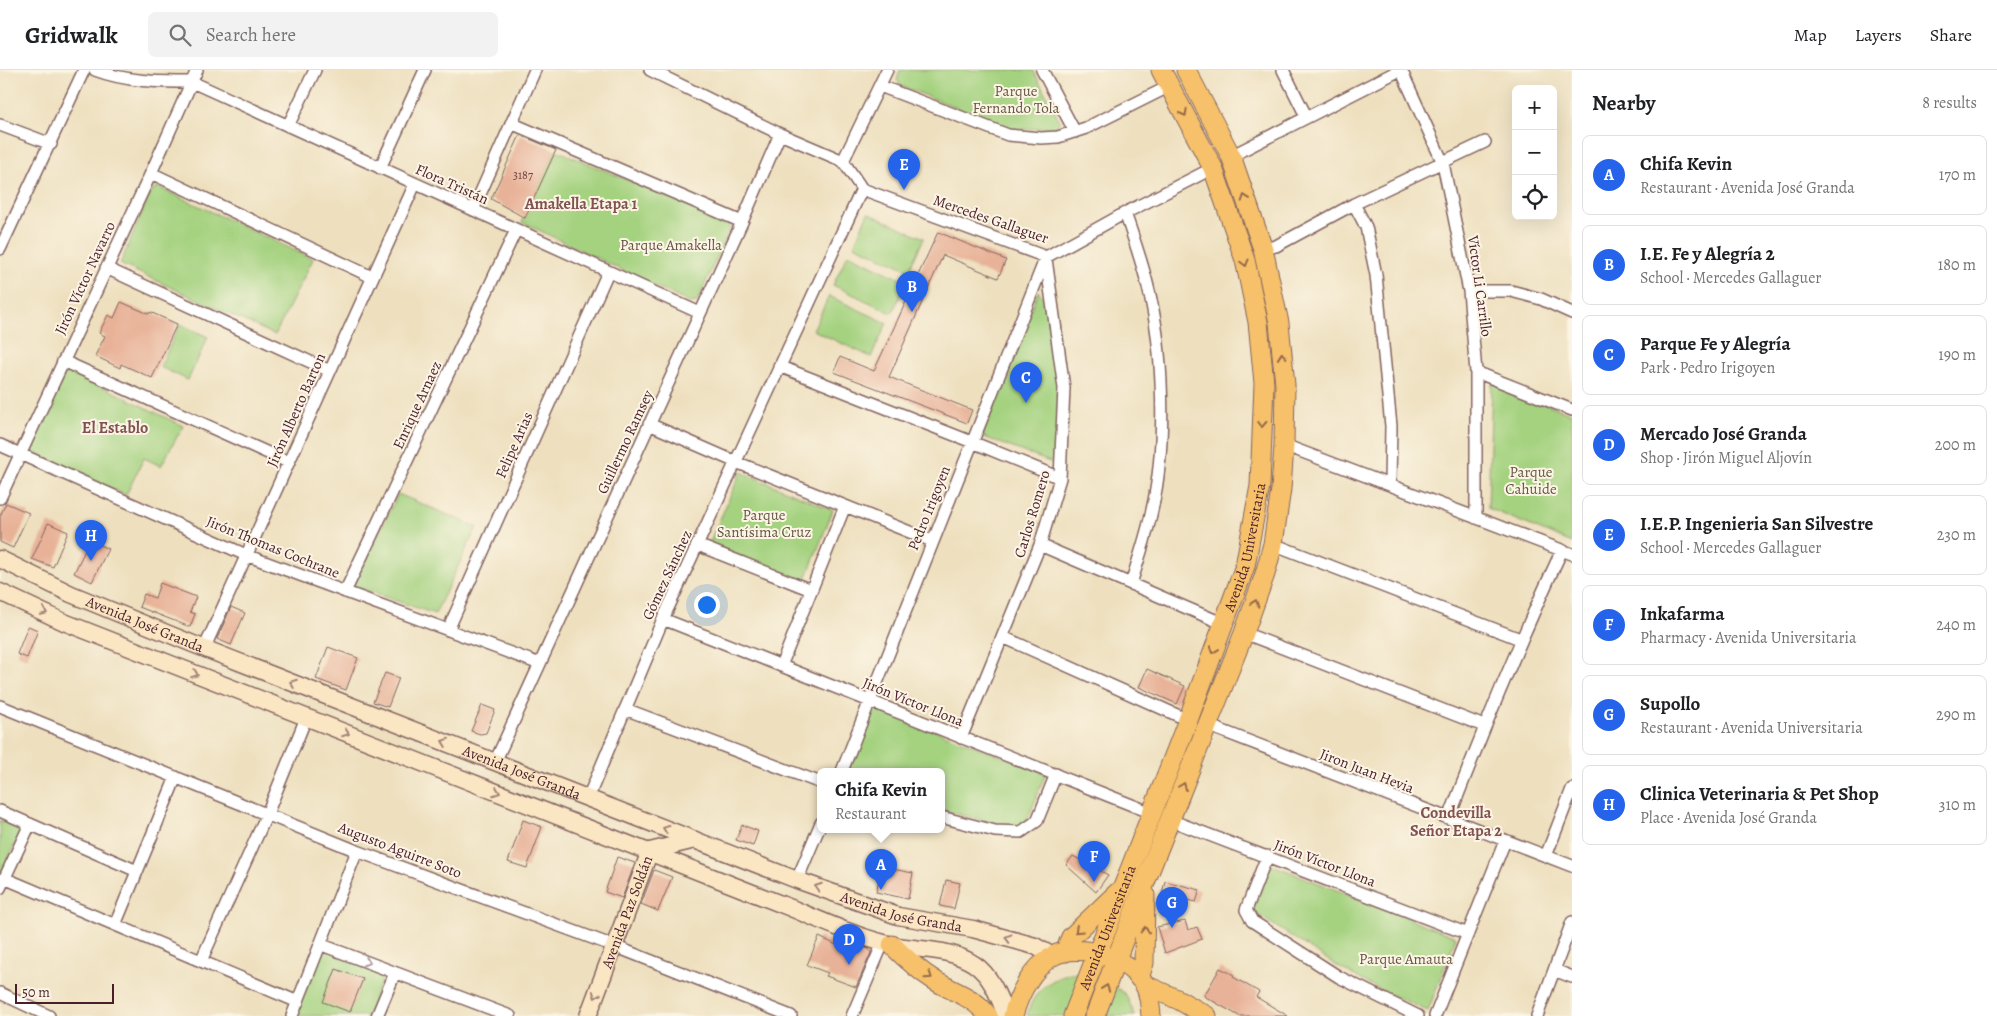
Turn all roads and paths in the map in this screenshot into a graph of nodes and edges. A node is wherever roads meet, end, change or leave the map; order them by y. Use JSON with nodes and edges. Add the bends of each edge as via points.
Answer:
{"nodes":[{"id":1,"x":84,"y":70,"type":"edge"},
{"id":2,"x":95,"y":70,"type":"edge"},
{"id":3,"x":197,"y":70,"type":"edge"},
{"id":4,"x":315,"y":70,"type":"edge"},
{"id":5,"x":424,"y":70,"type":"edge"},
{"id":6,"x":535,"y":70,"type":"edge"},
{"id":7,"x":650,"y":70,"type":"edge"},
{"id":8,"x":887,"y":70,"type":"edge"},
{"id":9,"x":1042,"y":70,"type":"edge"},
{"id":10,"x":1186,"y":70,"type":"edge"},
{"id":11,"x":1283,"y":70,"type":"edge"},
{"id":12,"x":1398,"y":71,"type":"edge"},
{"id":13,"x":1166,"y":78,"type":"edge"},
{"id":14,"x":192,"y":82,"type":"junction"},
{"id":15,"x":880,"y":86,"type":"junction"},
{"id":16,"x":1306,"y":116,"type":"junction"},
{"id":17,"x":511,"y":123,"type":"junction"},
{"id":18,"x":0,"y":124,"type":"edge"},
{"id":19,"x":288,"y":126,"type":"junction"},
{"id":20,"x":1075,"y":132,"type":"junction"},
{"id":21,"x":780,"y":134,"type":"junction"},
{"id":22,"x":1485,"y":142,"type":"dead end"},
{"id":23,"x":51,"y":144,"type":"junction"},
{"id":24,"x":1230,"y":156,"type":"junction"},
{"id":25,"x":843,"y":161,"type":"junction"},
{"id":26,"x":1443,"y":162,"type":"junction"},
{"id":27,"x":380,"y":168,"type":"junction"},
{"id":28,"x":1213,"y":168,"type":"junction"},
{"id":29,"x":151,"y":173,"type":"junction"},
{"id":30,"x":415,"y":184,"type":"junction"},
{"id":31,"x":862,"y":189,"type":"junction"},
{"id":32,"x":1354,"y":204,"type":"junction"},
{"id":33,"x":472,"y":210,"type":"junction"},
{"id":34,"x":1125,"y":213,"type":"junction"},
{"id":35,"x":742,"y":222,"type":"junction"},
{"id":36,"x":516,"y":230,"type":"junction"},
{"id":37,"x":0,"y":249,"type":"edge"},
{"id":38,"x":1263,"y":250,"type":"junction"},
{"id":39,"x":1046,"y":257,"type":"junction"},
{"id":40,"x":106,"y":268,"type":"junction"},
{"id":41,"x":608,"y":272,"type":"junction"},
{"id":42,"x":372,"y":277,"type":"junction"},
{"id":43,"x":1469,"y":291,"type":"junction"},
{"id":44,"x":700,"y":313,"type":"junction"},
{"id":45,"x":1572,"y":313,"type":"edge"},
{"id":46,"x":63,"y":361,"type":"junction"},
{"id":47,"x":779,"y":366,"type":"junction"},
{"id":48,"x":330,"y":371,"type":"junction"},
{"id":49,"x":1476,"y":372,"type":"junction"},
{"id":50,"x":1572,"y":410,"type":"edge"},
{"id":51,"x":649,"y":424,"type":"junction"},
{"id":52,"x":972,"y":442,"type":"junction"},
{"id":53,"x":0,"y":445,"type":"edge"},
{"id":54,"x":1284,"y":445,"type":"junction"},
{"id":55,"x":20,"y":454,"type":"junction"},
{"id":56,"x":288,"y":462,"type":"junction"},
{"id":57,"x":736,"y":462,"type":"junction"},
{"id":58,"x":1060,"y":478,"type":"junction"},
{"id":59,"x":1390,"y":484,"type":"junction"},
{"id":60,"x":0,"y":498,"type":"edge"},
{"id":61,"x":845,"y":506,"type":"junction"},
{"id":62,"x":1476,"y":518,"type":"junction"},
{"id":63,"x":932,"y":541,"type":"junction"},
{"id":64,"x":1273,"y":544,"type":"junction"},
{"id":65,"x":1040,"y":545,"type":"junction"},
{"id":66,"x":705,"y":548,"type":"dead end"},
{"id":67,"x":1567,"y":552,"type":"edge"},
{"id":68,"x":246,"y":555,"type":"junction"},
{"id":69,"x":0,"y":560,"type":"edge"},
{"id":70,"x":1131,"y":584,"type":"junction"},
{"id":71,"x":811,"y":590,"type":"junction"},
{"id":72,"x":0,"y":592,"type":"edge"},
{"id":73,"x":345,"y":592,"type":"junction"},
{"id":74,"x":663,"y":619,"type":"junction"},
{"id":75,"x":136,"y":621,"type":"junction"},
{"id":76,"x":1224,"y":624,"type":"junction"},
{"id":77,"x":448,"y":630,"type":"junction"},
{"id":78,"x":1244,"y":634,"type":"junction"},
{"id":79,"x":1003,"y":637,"type":"junction"},
{"id":80,"x":1520,"y":639,"type":"junction"},
{"id":81,"x":126,"y":647,"type":"junction"},
{"id":82,"x":204,"y":648,"type":"junction"},
{"id":83,"x":540,"y":664,"type":"junction"},
{"id":84,"x":781,"y":666,"type":"junction"},
{"id":85,"x":869,"y":701,"type":"junction"},
{"id":86,"x":0,"y":706,"type":"edge"},
{"id":87,"x":625,"y":709,"type":"junction"},
{"id":88,"x":306,"y":718,"type":"junction"},
{"id":89,"x":1188,"y":720,"type":"junction"},
{"id":90,"x":1207,"y":725,"type":"junction"},
{"id":91,"x":1484,"y":726,"type":"junction"},
{"id":92,"x":962,"y":738,"type":"junction"},
{"id":93,"x":495,"y":762,"type":"junction"},
{"id":94,"x":843,"y":768,"type":"edge"},
{"id":95,"x":1056,"y":774,"type":"junction"},
{"id":96,"x":176,"y":777,"type":"junction"},
{"id":97,"x":817,"y":781,"type":"edge"},
{"id":98,"x":1572,"y":789,"type":"edge"},
{"id":99,"x":588,"y":798,"type":"junction"},
{"id":100,"x":0,"y":811,"type":"edge"},
{"id":101,"x":1152,"y":813,"type":"junction"},
{"id":102,"x":267,"y":814,"type":"junction"},
{"id":103,"x":945,"y":818,"type":"edge"},
{"id":104,"x":1449,"y":818,"type":"junction"},
{"id":105,"x":1170,"y":820,"type":"junction"},
{"id":106,"x":30,"y":824,"type":"junction"},
{"id":107,"x":817,"y":832,"type":"edge"},
{"id":108,"x":695,"y":840,"type":"junction"},
{"id":109,"x":1505,"y":841,"type":"junction"},
{"id":110,"x":357,"y":851,"type":"junction"},
{"id":111,"x":650,"y":851,"type":"junction"},
{"id":112,"x":1267,"y":856,"type":"junction"},
{"id":113,"x":1546,"y":856,"type":"junction"},
{"id":114,"x":1572,"y":866,"type":"edge"},
{"id":115,"x":137,"y":871,"type":"junction"},
{"id":116,"x":797,"y":880,"type":"junction"},
{"id":117,"x":1146,"y":880,"type":"junction"},
{"id":118,"x":2,"y":883,"type":"edge"},
{"id":119,"x":1122,"y":887,"type":"junction"},
{"id":120,"x":1572,"y":922,"type":"edge"},
{"id":121,"x":115,"y":925,"type":"junction"},
{"id":122,"x":1468,"y":934,"type":"junction"},
{"id":123,"x":888,"y":944,"type":"junction"},
{"id":124,"x":322,"y":945,"type":"junction"},
{"id":125,"x":614,"y":946,"type":"junction"},
{"id":126,"x":1097,"y":953,"type":"junction"},
{"id":127,"x":1059,"y":954,"type":"junction"},
{"id":128,"x":1116,"y":959,"type":"junction"},
{"id":129,"x":201,"y":961,"type":"junction"},
{"id":130,"x":1554,"y":970,"type":"junction"},
{"id":131,"x":395,"y":972,"type":"junction"},
{"id":132,"x":1572,"y":976,"type":"edge"},
{"id":133,"x":1142,"y":981,"type":"junction"},
{"id":134,"x":0,"y":994,"type":"edge"},
{"id":135,"x":298,"y":1002,"type":"junction"},
{"id":136,"x":490,"y":1012,"type":"edge"},
{"id":137,"x":49,"y":1016,"type":"edge"},
{"id":138,"x":292,"y":1016,"type":"edge"},
{"id":139,"x":377,"y":1016,"type":"edge"},
{"id":140,"x":510,"y":1016,"type":"edge"},
{"id":141,"x":588,"y":1016,"type":"edge"},
{"id":142,"x":791,"y":1016,"type":"edge"},
{"id":143,"x":852,"y":1016,"type":"edge"},
{"id":144,"x":988,"y":1016,"type":"edge"},
{"id":145,"x":1006,"y":1016,"type":"edge"},
{"id":146,"x":1013,"y":1016,"type":"edge"},
{"id":147,"x":1073,"y":1016,"type":"edge"},
{"id":148,"x":1095,"y":1016,"type":"edge"},
{"id":149,"x":1151,"y":1016,"type":"edge"},
{"id":150,"x":1207,"y":1016,"type":"edge"},
{"id":151,"x":1418,"y":1016,"type":"edge"},
{"id":152,"x":1435,"y":1016,"type":"edge"},
{"id":153,"x":1537,"y":1016,"type":"edge"}],
"edges":[{"from":1,"to":23,"type":"street"},
{"from":2,"to":14,"type":"street","via":[[145,82]]},
{"from":3,"to":14,"type":"street","name":"Jirón Víctor Navarro"},
{"from":4,"to":19,"type":"street"},
{"from":5,"to":27,"type":"street"},
{"from":6,"to":17,"type":"street"},
{"from":7,"to":21,"type":"street"},
{"from":8,"to":15,"type":"street"},
{"from":9,"to":20,"type":"street"},
{"from":10,"to":24,"type":"main road","name":"Avenida Universitaria"},
{"from":11,"to":16,"type":"street"},
{"from":12,"to":16,"type":"street"},
{"from":12,"to":26,"type":"street","name":"Víctor Li Carrillo","via":[[1402,72]]},
{"from":13,"to":20,"type":"street"},
{"from":13,"to":28,"type":"main road","name":"Avenida Universitaria","one_way":true},
{"from":14,"to":19,"type":"street","name":"Flora Tristán"},
{"from":14,"to":29,"type":"street","name":"Jirón Víctor Navarro"},
{"from":15,"to":20,"type":"street","via":[[1008,136],[1058,137]]},
{"from":15,"to":25,"type":"street"},
{"from":16,"to":24,"type":"street"},
{"from":17,"to":33,"type":"street"},
{"from":17,"to":35,"type":"street"},
{"from":18,"to":23,"type":"street"},
{"from":19,"to":27,"type":"street","name":"Flora Tristán"},
{"from":21,"to":25,"type":"street"},
{"from":21,"to":35,"type":"street","name":"Guillermo Ramsey"},
{"from":22,"to":26,"type":"street"},
{"from":23,"to":37,"type":"street"},
{"from":38,"to":24,"type":"main road","name":"Avenida Universitaria","one_way":true},
{"from":25,"to":31,"type":"street"},
{"from":26,"to":32,"type":"street"},
{"from":26,"to":43,"type":"street","name":"Víctor Li Carrillo"},
{"from":27,"to":30,"type":"street","name":"Flora Tristán"},
{"from":28,"to":34,"type":"street","name":"Mercedes Gallaguer"},
{"from":28,"to":76,"type":"main road","name":"Avenida Universitaria","one_way":true,"via":[[1245,260],[1258,322],[1264,383],[1260,486],[1245,566]]},
{"from":29,"to":40,"type":"street","name":"Jirón Víctor Navarro"},
{"from":29,"to":42,"type":"street"},
{"from":30,"to":33,"type":"street","name":"Flora Tristán"},
{"from":30,"to":42,"type":"street","name":"Jirón Alberto Barton"},
{"from":31,"to":39,"type":"street","name":"Mercedes Gallaguer"},
{"from":31,"to":47,"type":"street","name":"Gómez Sánchez"},
{"from":32,"to":38,"type":"street"},
{"from":32,"to":59,"type":"street","via":[[1366,227],[1376,275],[1391,426]]},
{"from":33,"to":36,"type":"street","name":"Flora Tristán"},
{"from":34,"to":39,"type":"street","name":"Mercedes Gallaguer"},
{"from":34,"to":70,"type":"street","via":[[1147,284],[1158,347],[1162,417],[1152,510]]},
{"from":35,"to":44,"type":"street","name":"Guillermo Ramsey"},
{"from":36,"to":41,"type":"street","name":"Flora Tristán"},
{"from":36,"to":73,"type":"street","name":"Enrique Arnaez"},
{"from":54,"to":38,"type":"main road","name":"Avenida Universitaria","one_way":true,"via":[[1285,385],[1279,323]]},
{"from":39,"to":52,"type":"street","name":"Pedro Irigoyen"},
{"from":39,"to":58,"type":"street","name":"Carlos Romero","via":[[1064,388]]},
{"from":40,"to":46,"type":"street","name":"Jirón Víctor Navarro"},
{"from":40,"to":48,"type":"street"},
{"from":41,"to":44,"type":"street","name":"Flora Tristán"},
{"from":41,"to":77,"type":"street","name":"Felipe Arias"},
{"from":42,"to":48,"type":"street","name":"Jirón Alberto Barton"},
{"from":43,"to":45,"type":"street","via":[[1511,291],[1541,299]]},
{"from":43,"to":49,"type":"street","name":"Víctor Li Carrillo"},
{"from":44,"to":51,"type":"street","name":"Guillermo Ramsey"},
{"from":46,"to":55,"type":"street","name":"Jirón Víctor Navarro"},
{"from":46,"to":56,"type":"street"},
{"from":47,"to":52,"type":"street"},
{"from":47,"to":57,"type":"street","name":"Gómez Sánchez"},
{"from":48,"to":56,"type":"street","name":"Jirón Alberto Barton"},
{"from":49,"to":50,"type":"street"},
{"from":49,"to":62,"type":"street","name":"Víctor Li Carrillo"},
{"from":51,"to":57,"type":"street"},
{"from":51,"to":83,"type":"street","name":"Guillermo Ramsey"},
{"from":52,"to":58,"type":"street"},
{"from":52,"to":63,"type":"street","name":"Pedro Irigoyen"},
{"from":53,"to":55,"type":"street","name":"Jirón Thomas Cochrane"},
{"from":54,"to":59,"type":"street"},
{"from":54,"to":64,"type":"main road","name":"Avenida Universitaria"},
{"from":55,"to":60,"type":"street","name":"Jirón Víctor Navarro"},
{"from":55,"to":68,"type":"street","name":"Jirón Thomas Cochrane"},
{"from":56,"to":68,"type":"street","name":"Jirón Alberto Barton"},
{"from":57,"to":61,"type":"street"},
{"from":57,"to":74,"type":"street","name":"Gómez Sánchez"},
{"from":58,"to":65,"type":"street","name":"Carlos Romero"},
{"from":59,"to":62,"type":"street"},
{"from":61,"to":63,"type":"street"},
{"from":61,"to":71,"type":"street"},
{"from":62,"to":67,"type":"street"},
{"from":63,"to":85,"type":"street","name":"Pedro Irigoyen"},
{"from":78,"to":64,"type":"main road","name":"Avenida Universitaria","one_way":true},
{"from":64,"to":80,"type":"street"},
{"from":65,"to":70,"type":"street"},
{"from":65,"to":79,"type":"street","name":"Carlos Romero"},
{"from":66,"to":71,"type":"street"},
{"from":67,"to":80,"type":"street"},
{"from":68,"to":73,"type":"street","name":"Jirón Thomas Cochrane"},
{"from":68,"to":82,"type":"street","name":"Jirón Alberto Barton"},
{"from":69,"to":75,"type":"main road","name":"Avenida José Granda"},
{"from":70,"to":76,"type":"street"},
{"from":71,"to":84,"type":"street"},
{"from":72,"to":81,"type":"main road","name":"Avenida José Granda","one_way":true},
{"from":73,"to":77,"type":"street","name":"Jirón Thomas Cochrane"},
{"from":74,"to":84,"type":"street","name":"Jirón Víctor Llona"},
{"from":74,"to":87,"type":"street","name":"Gómez Sánchez"},
{"from":75,"to":81,"type":"main road"},
{"from":75,"to":82,"type":"main road","name":"Avenida José Granda"},
{"from":76,"to":89,"type":"main road","name":"Avenida Universitaria","one_way":true},
{"from":77,"to":83,"type":"street","name":"Jirón Thomas Cochrane"},
{"from":78,"to":90,"type":"main road","name":"Avenida Universitaria"},
{"from":78,"to":91,"type":"street"},
{"from":79,"to":89,"type":"street"},
{"from":79,"to":92,"type":"street","name":"Carlos Romero"},
{"from":80,"to":91,"type":"street"},
{"from":81,"to":88,"type":"main road","name":"Avenida José Granda","one_way":true},
{"from":93,"to":82,"type":"main road","name":"Avenida José Granda","one_way":true},
{"from":83,"to":93,"type":"street","name":"Guillermo Ramsey"},
{"from":84,"to":85,"type":"street","name":"Jirón Víctor Llona"},
{"from":85,"to":92,"type":"street","name":"Jirón Víctor Llona"},
{"from":85,"to":94,"type":"street","name":"Pedro Irigoyen"},
{"from":86,"to":96,"type":"street","name":"Augusto Aguirre Soto"},
{"from":87,"to":97,"type":"street"},
{"from":87,"to":99,"type":"street","name":"Gómez Sánchez"},
{"from":88,"to":102,"type":"street"},
{"from":88,"to":111,"type":"main road","name":"Avenida José Granda","one_way":true},
{"from":89,"to":101,"type":"main road","name":"Avenida Universitaria"},
{"from":90,"to":104,"type":"street","name":"Jiron Juan Hevia"},
{"from":105,"to":90,"type":"main road","name":"Avenida Universitaria","one_way":true},
{"from":91,"to":104,"type":"street"},
{"from":92,"to":95,"type":"street","name":"Jirón Víctor Llona"},
{"from":93,"to":99,"type":"main road","name":"Avenida José Granda"},
{"from":95,"to":101,"type":"street","name":"Jirón Víctor Llona"},
{"from":95,"to":103,"type":"street","via":[[1037,821],[1021,832],[995,831]]},
{"from":96,"to":102,"type":"street","name":"Augusto Aguirre Soto"},
{"from":96,"to":115,"type":"street"},
{"from":98,"to":113,"type":"street"},
{"from":108,"to":99,"type":"main road","name":"Avenida José Granda","one_way":true},
{"from":100,"to":106,"type":"street"},
{"from":101,"to":119,"type":"main road","name":"Avenida Universitaria"},
{"from":102,"to":110,"type":"street","name":"Augusto Aguirre Soto"},
{"from":102,"to":129,"type":"street"},
{"from":104,"to":109,"type":"street","name":"Jiron Juan Hevia"},
{"from":105,"to":112,"type":"street","name":"Jirón Víctor Llona"},
{"from":105,"to":117,"type":"main road","name":"Avenida Universitaria"},
{"from":106,"to":115,"type":"street"},
{"from":106,"to":118,"type":"street"},
{"from":107,"to":116,"type":"street"},
{"from":108,"to":111,"type":"main road","name":"Avenida Paz Soldán"},
{"from":108,"to":116,"type":"main road","name":"Avenida José Granda"},
{"from":109,"to":113,"type":"street","name":"Jiron Juan Hevia"},
{"from":109,"to":122,"type":"street"},
{"from":110,"to":124,"type":"street"},
{"from":110,"to":125,"type":"street","name":"Augusto Aguirre Soto"},
{"from":111,"to":123,"type":"main road","name":"Avenida José Granda"},
{"from":111,"to":125,"type":"main road","name":"Avenida Paz Soldán"},
{"from":112,"to":122,"type":"street","name":"Jirón Víctor Llona"},
{"from":112,"to":151,"type":"street","via":[[1246,910],[1252,921],[1339,977]]},
{"from":113,"to":114,"type":"street","name":"Jiron Juan Hevia"},
{"from":115,"to":121,"type":"street"},
{"from":127,"to":116,"type":"main road","name":"Avenida José Granda","one_way":true,"via":[[973,929],[898,916]]},
{"from":117,"to":128,"type":"main road","name":"Avenida Universitaria"},
{"from":133,"to":117,"type":"main road","one_way":true},
{"from":118,"to":121,"type":"street"},
{"from":119,"to":126,"type":"main road","name":"Avenida Universitaria"},
{"from":119,"to":127,"type":"main road","one_way":true,"via":[[1071,936]]},
{"from":120,"to":130,"type":"street"},
{"from":121,"to":129,"type":"street"},
{"from":122,"to":152,"type":"street"},
{"from":123,"to":143,"type":"street"},
{"from":123,"to":144,"type":"main road","one_way":true,"via":[[936,981],[970,998]]},
{"from":123,"to":145,"type":"main road","name":"Avenida José Granda","via":[[959,956],[974,964],[984,972],[999,996]]},
{"from":124,"to":131,"type":"street","one_way":true},
{"from":124,"to":135,"type":"street"},
{"from":125,"to":141,"type":"main road","name":"Avenida Paz Soldán","one_way":true},
{"from":125,"to":142,"type":"street","name":"Augusto Aguirre Soto"},
{"from":126,"to":127,"type":"main road"},
{"from":126,"to":128,"type":"main road"},
{"from":126,"to":147,"type":"main road","name":"Avenida Universitaria"},
{"from":127,"to":146,"type":"main road","via":[[1032,976],[1016,1003]]},
{"from":128,"to":133,"type":"main road"},
{"from":148,"to":128,"type":"main road","name":"Avenida Universitaria","one_way":true},
{"from":129,"to":135,"type":"street"},
{"from":130,"to":132,"type":"street"},
{"from":130,"to":153,"type":"street"},
{"from":131,"to":136,"type":"street"},
{"from":131,"to":139,"type":"street"},
{"from":133,"to":149,"type":"main road"},
{"from":133,"to":150,"type":"main road"},
{"from":134,"to":137,"type":"street"},
{"from":135,"to":138,"type":"street"},
{"from":136,"to":140,"type":"street"}]}
